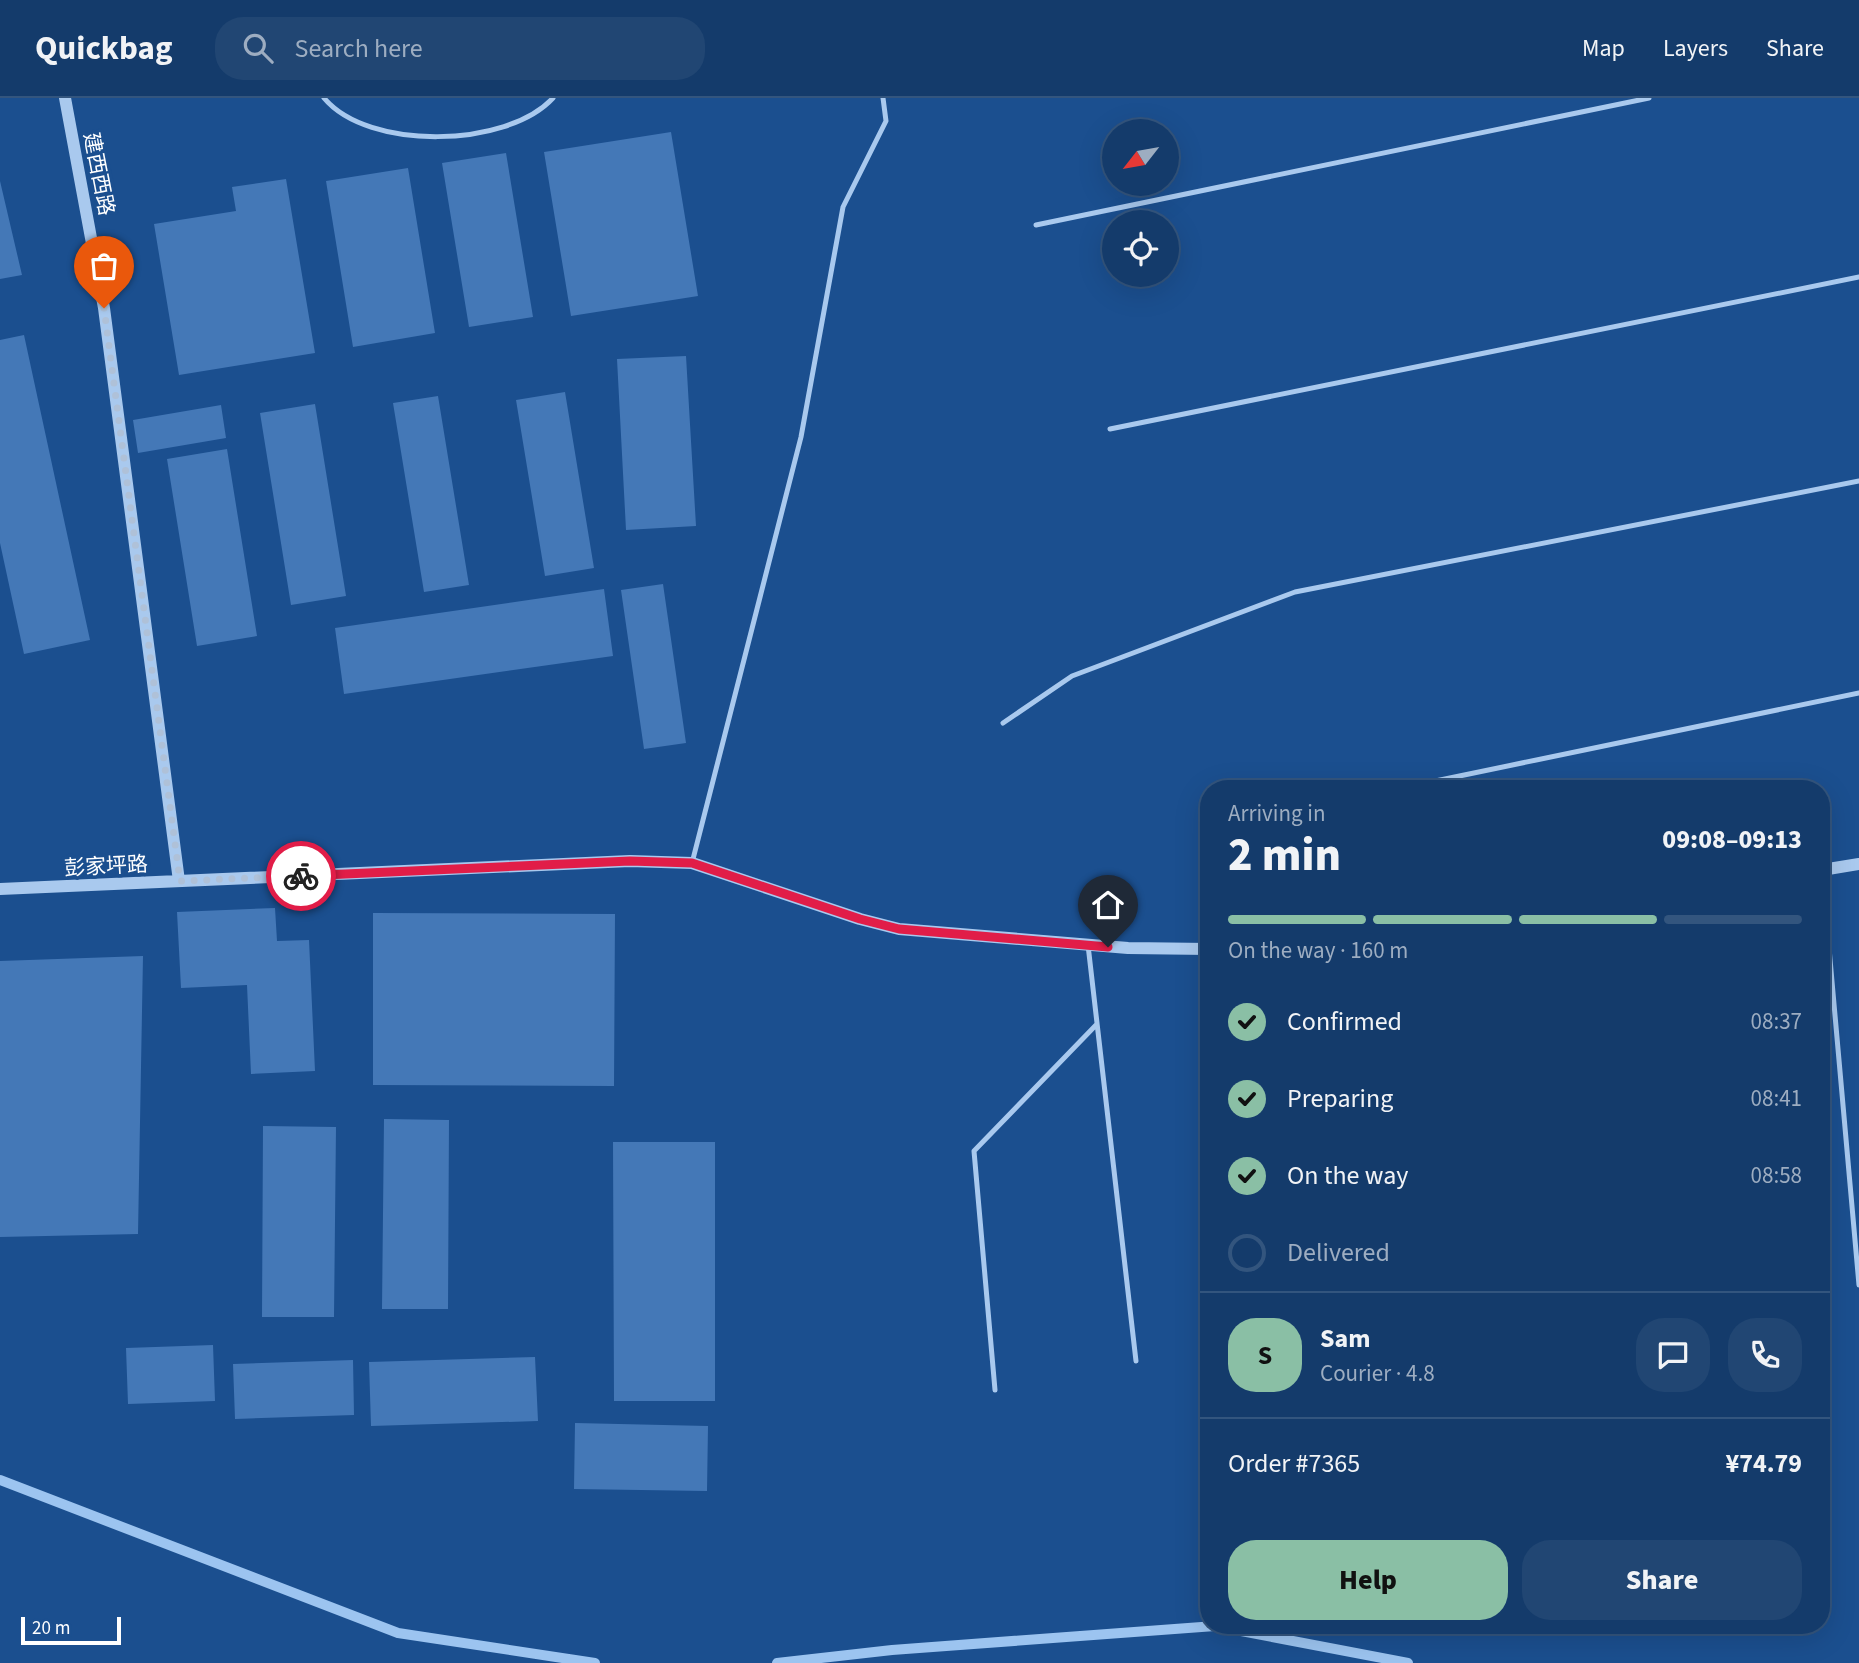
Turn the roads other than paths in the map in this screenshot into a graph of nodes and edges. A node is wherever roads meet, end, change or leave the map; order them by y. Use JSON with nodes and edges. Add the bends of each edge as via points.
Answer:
{"nodes":[{"id":1,"x":65,"y":98,"type":"edge"},
{"id":2,"x":324,"y":98,"type":"edge"},
{"id":3,"x":554,"y":98,"type":"edge"},
{"id":4,"x":883,"y":98,"type":"edge"},
{"id":5,"x":1648,"y":98,"type":"edge"},
{"id":6,"x":1036,"y":225,"type":"dead end"},
{"id":7,"x":1859,"y":277,"type":"edge"},
{"id":8,"x":1110,"y":429,"type":"dead end"},
{"id":9,"x":1859,"y":481,"type":"edge"},
{"id":10,"x":1859,"y":693,"type":"edge"},
{"id":11,"x":1003,"y":723,"type":"dead end"},
{"id":12,"x":1440,"y":780,"type":"edge"},
{"id":13,"x":692,"y":863,"type":"junction"},
{"id":14,"x":1859,"y":864,"type":"edge"},
{"id":15,"x":1830,"y":869,"type":"edge"},
{"id":16,"x":180,"y":881,"type":"junction"},
{"id":17,"x":0,"y":889,"type":"edge"},
{"id":18,"x":1088,"y":945,"type":"junction"},
{"id":19,"x":1200,"y":949,"type":"edge"},
{"id":20,"x":1830,"y":960,"type":"edge"},
{"id":21,"x":1097,"y":1024,"type":"junction"},
{"id":22,"x":1859,"y":1285,"type":"edge"},
{"id":23,"x":1136,"y":1362,"type":"dead end"},
{"id":24,"x":995,"y":1390,"type":"dead end"}],
"edges":[{"from":1,"to":16,"type":"street","name":"建西西路","via":[[104,308]]},
{"from":2,"to":3,"type":"lane","via":[[336,112],[385,130],[451,139],[504,129],[540,113]]},
{"from":4,"to":13,"type":"lane","via":[[886,121],[843,207],[802,437]]},
{"from":5,"to":6,"type":"lane"},
{"from":7,"to":8,"type":"lane"},
{"from":9,"to":11,"type":"lane","via":[[1295,592],[1072,676]]},
{"from":10,"to":12,"type":"lane"},
{"from":13,"to":16,"type":"street","name":"彭家坪路","via":[[630,861]]},
{"from":13,"to":18,"type":"street","name":"彭家坪路","via":[[899,929]]},
{"from":14,"to":15,"type":"street"},
{"from":16,"to":17,"type":"street","name":"彭家坪路"},
{"from":18,"to":19,"type":"street","name":"彭家坪路"},
{"from":18,"to":21,"type":"lane"},
{"from":20,"to":22,"type":"lane"},
{"from":21,"to":23,"type":"lane"},
{"from":21,"to":24,"type":"lane","via":[[974,1151]]}]}
